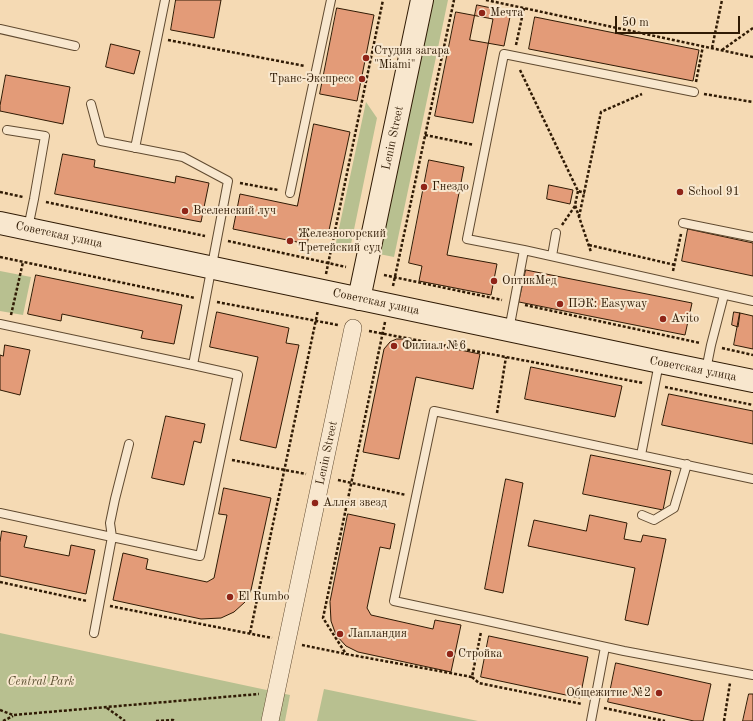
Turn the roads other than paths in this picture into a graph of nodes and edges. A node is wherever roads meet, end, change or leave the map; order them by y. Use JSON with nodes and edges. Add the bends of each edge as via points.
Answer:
{"nodes":[{"id":1,"x":166,"y":0,"type":"edge"},
{"id":2,"x":331,"y":0,"type":"edge"},
{"id":3,"x":422,"y":0,"type":"edge"},
{"id":4,"x":0,"y":29,"type":"edge"},
{"id":5,"x":75,"y":46,"type":"dead end"},
{"id":6,"x":694,"y":92,"type":"road end"},
{"id":7,"x":91,"y":104,"type":"dead end"},
{"id":8,"x":7,"y":130,"type":"dead end"},
{"id":9,"x":135,"y":148,"type":"junction"},
{"id":10,"x":290,"y":193,"type":"road end"},
{"id":11,"x":0,"y":223,"type":"edge"},
{"id":12,"x":683,"y":223,"type":"road end"},
{"id":13,"x":28,"y":228,"type":"junction"},
{"id":14,"x":556,"y":233,"type":"road end"},
{"id":15,"x":753,"y":237,"type":"edge"},
{"id":16,"x":524,"y":250,"type":"junction"},
{"id":17,"x":552,"y":256,"type":"junction"},
{"id":18,"x":212,"y":267,"type":"junction"},
{"id":19,"x":724,"y":295,"type":"junction"},
{"id":20,"x":359,"y":299,"type":"junction"},
{"id":21,"x":753,"y":301,"type":"edge"},
{"id":22,"x":0,"y":324,"type":"edge"},
{"id":23,"x":353,"y":328,"type":"road end"},
{"id":24,"x":509,"y":330,"type":"junction"},
{"id":25,"x":660,"y":362,"type":"junction"},
{"id":26,"x":193,"y":365,"type":"junction"},
{"id":27,"x":706,"y":371,"type":"junction"},
{"id":28,"x":753,"y":380,"type":"edge"},
{"id":29,"x":129,"y":444,"type":"dead end"},
{"id":30,"x":641,"y":455,"type":"junction"},
{"id":31,"x":687,"y":464,"type":"junction"},
{"id":32,"x":753,"y":479,"type":"edge"},
{"id":33,"x":0,"y":513,"type":"edge"},
{"id":34,"x":642,"y":515,"type":"dead end"},
{"id":35,"x":112,"y":537,"type":"junction"},
{"id":36,"x":94,"y":633,"type":"dead end"},
{"id":37,"x":605,"y":647,"type":"junction"},
{"id":38,"x":753,"y":675,"type":"edge"},
{"id":39,"x":270,"y":721,"type":"edge"},
{"id":40,"x":591,"y":721,"type":"edge"}],
"edges":[{"from":1,"to":9,"type":"lane"},
{"from":2,"to":10,"type":"lane"},
{"from":3,"to":20,"type":"main road","name":"Lenin Street"},
{"from":4,"to":5,"type":"lane"},
{"from":6,"to":16,"type":"lane","via":[[504,54],[466,239]]},
{"from":7,"to":9,"type":"lane","via":[[101,141]]},
{"from":8,"to":13,"type":"lane","via":[[45,136]]},
{"from":9,"to":18,"type":"lane","via":[[183,158],[228,180]]},
{"from":11,"to":13,"type":"main road","name":"Советская улица"},
{"from":12,"to":15,"type":"lane"},
{"from":13,"to":18,"type":"main road","name":"Советская улица"},
{"from":14,"to":17,"type":"lane"},
{"from":16,"to":17,"type":"lane"},
{"from":16,"to":24,"type":"lane"},
{"from":17,"to":19,"type":"lane"},
{"from":18,"to":20,"type":"main road","name":"Советская улица"},
{"from":18,"to":26,"type":"lane"},
{"from":19,"to":21,"type":"lane"},
{"from":19,"to":27,"type":"lane"},
{"from":20,"to":24,"type":"main road","name":"Советская улица"},
{"from":22,"to":26,"type":"lane"},
{"from":23,"to":39,"type":"street","name":"Lenin Street"},
{"from":24,"to":25,"type":"main road","name":"Советская улица"},
{"from":25,"to":27,"type":"main road","name":"Советская улица"},
{"from":25,"to":30,"type":"lane"},
{"from":26,"to":35,"type":"lane","via":[[238,375],[200,556]]},
{"from":27,"to":28,"type":"main road","name":"Советская улица"},
{"from":29,"to":35,"type":"lane","via":[[110,523]]},
{"from":30,"to":31,"type":"lane"},
{"from":30,"to":37,"type":"lane","via":[[434,411],[394,601]]},
{"from":31,"to":32,"type":"lane"},
{"from":31,"to":34,"type":"lane","via":[[674,508],[654,520]]},
{"from":33,"to":35,"type":"lane"},
{"from":35,"to":36,"type":"lane"},
{"from":37,"to":38,"type":"lane"},
{"from":37,"to":40,"type":"lane"}]}
